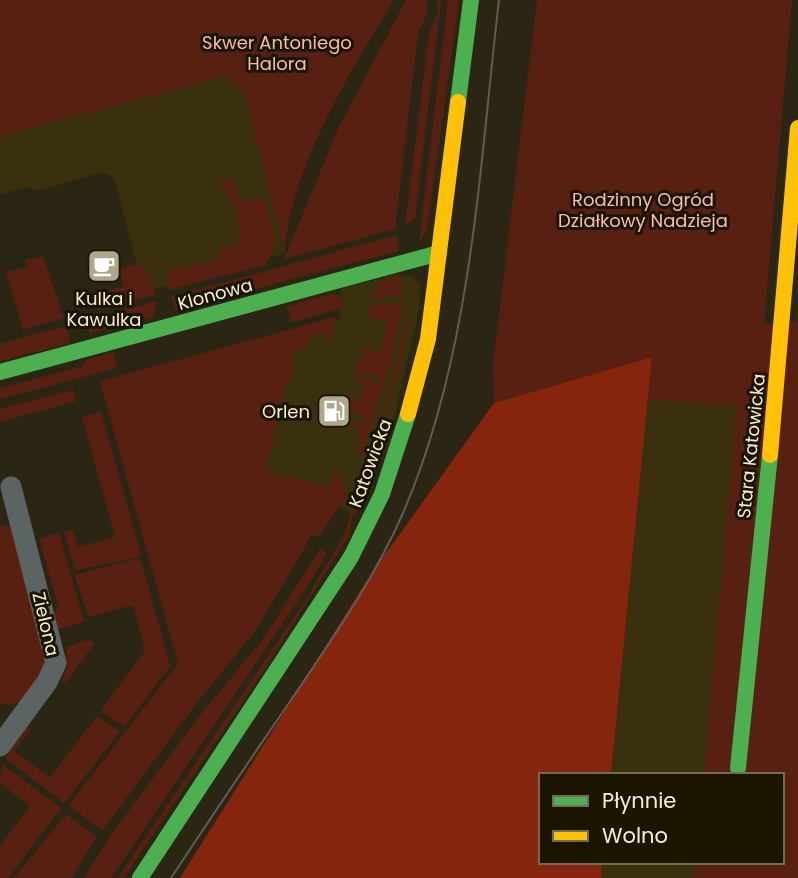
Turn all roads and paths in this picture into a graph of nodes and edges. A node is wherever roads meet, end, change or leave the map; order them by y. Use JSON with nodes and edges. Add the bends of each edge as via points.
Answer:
{"nodes":[{"id":1,"x":471,"y":0,"type":"edge"},
{"id":2,"x":798,"y":128,"type":"edge"},
{"id":3,"x":439,"y":253,"type":"junction"},
{"id":4,"x":0,"y":372,"type":"edge"},
{"id":5,"x":11,"y":487,"type":"dead end"},
{"id":6,"x":7,"y":723,"type":"edge"},
{"id":7,"x":0,"y":746,"type":"edge"},
{"id":8,"x":738,"y":768,"type":"dead end"},
{"id":9,"x":140,"y":878,"type":"edge"}],
"edges":[{"from":1,"to":3,"type":"street","name":"Katowicka"},
{"from":2,"to":8,"type":"street","name":"Stara Katowicka"},
{"from":3,"to":4,"type":"street","name":"Klonowa"},
{"from":3,"to":9,"type":"street","name":"Katowicka","via":[[428,339],[382,494],[351,557]]},
{"from":5,"to":6,"type":"street","name":"Zielona","via":[[56,656],[54,671]]},
{"from":6,"to":7,"type":"street","name":"Zielona"}]}
